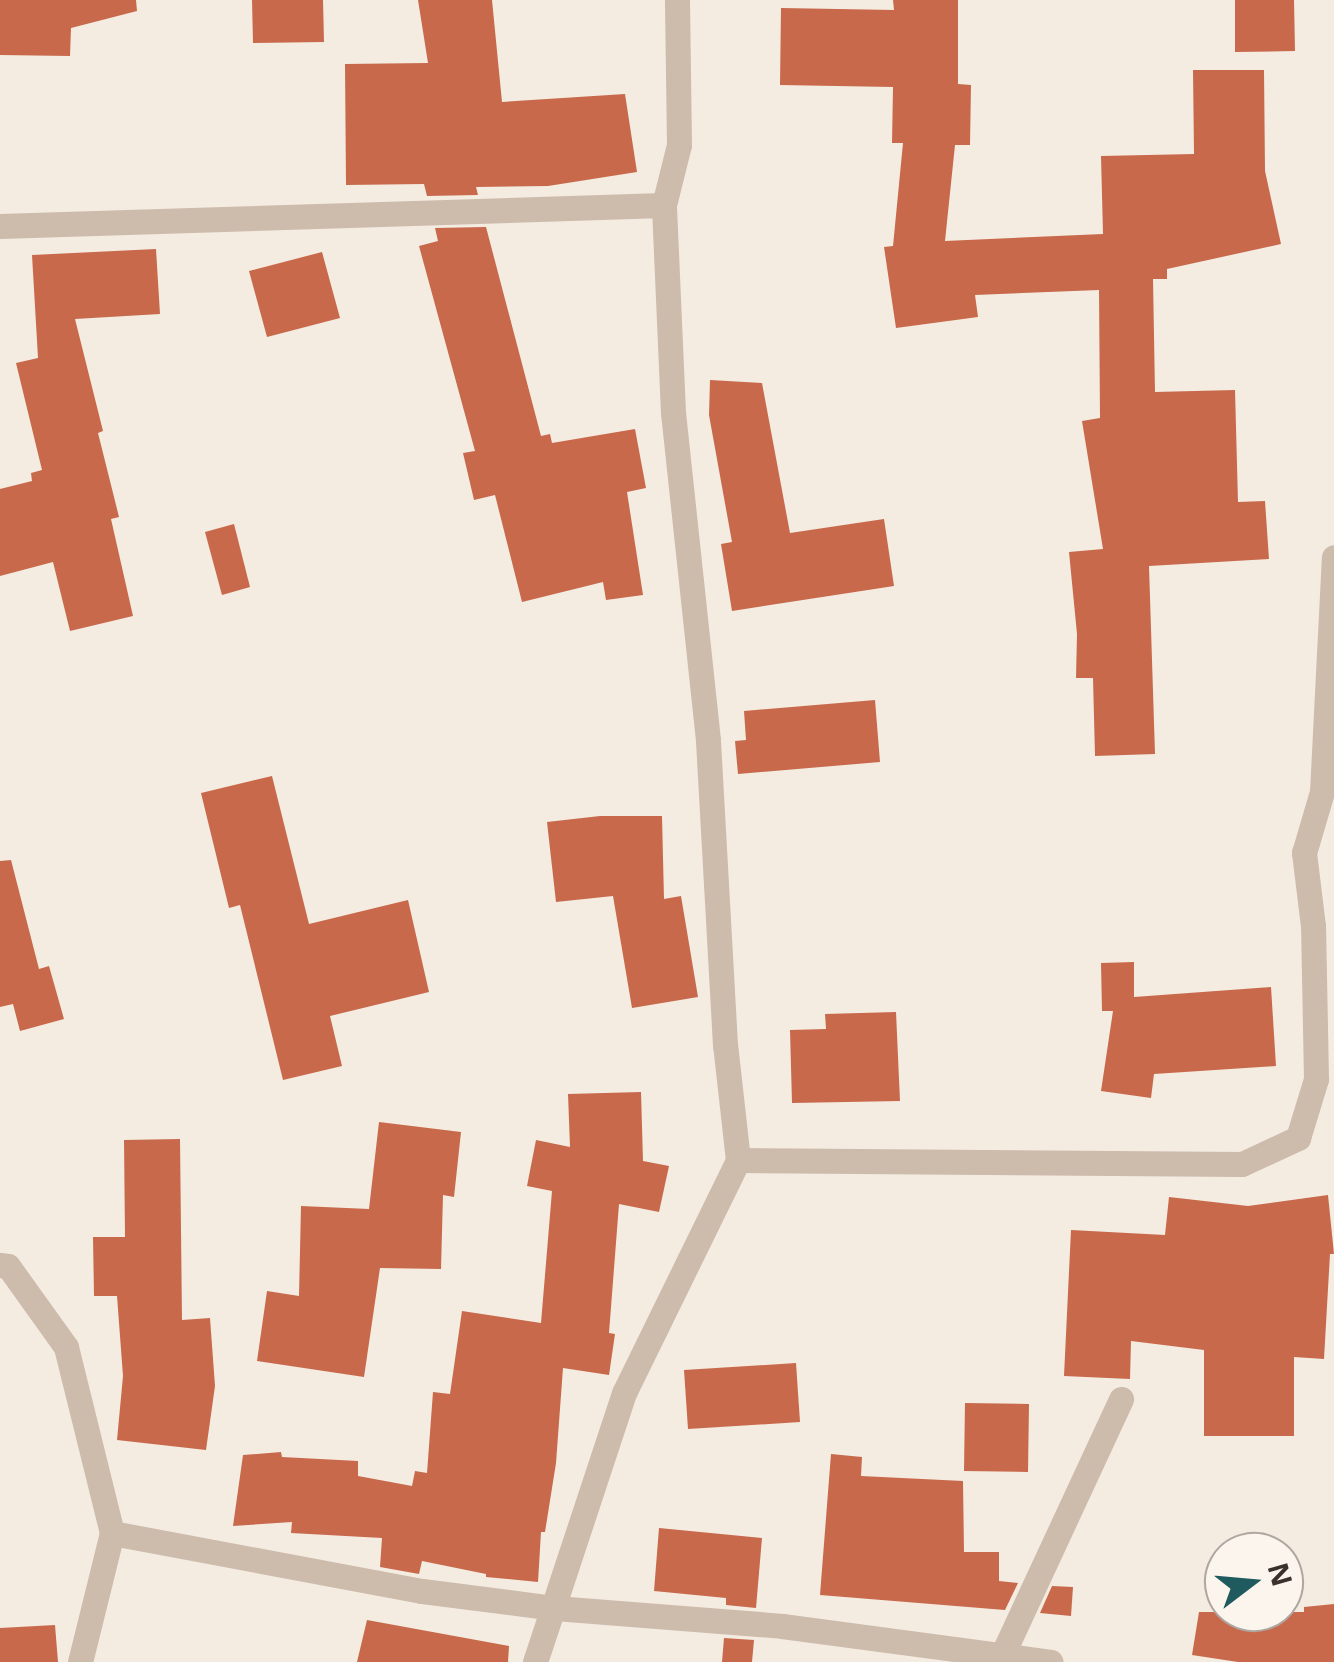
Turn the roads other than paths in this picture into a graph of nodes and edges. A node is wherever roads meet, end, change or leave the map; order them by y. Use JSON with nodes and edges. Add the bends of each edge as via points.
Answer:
{"nodes":[{"id":1,"x":676,"y":0,"type":"edge"},
{"id":2,"x":664,"y":205,"type":"junction"},
{"id":3,"x":0,"y":226,"type":"edge"},
{"id":4,"x":1334,"y":557,"type":"edge"},
{"id":5,"x":1328,"y":793,"type":"edge"},
{"id":6,"x":738,"y":1160,"type":"junction"},
{"id":7,"x":0,"y":1265,"type":"edge"},
{"id":8,"x":1121,"y":1399,"type":"dead end"},
{"id":9,"x":112,"y":1533,"type":"junction"},
{"id":10,"x":555,"y":1608,"type":"junction"},
{"id":11,"x":1001,"y":1658,"type":"edge"},
{"id":12,"x":80,"y":1662,"type":"edge"},
{"id":13,"x":535,"y":1662,"type":"edge"},
{"id":14,"x":1051,"y":1662,"type":"edge"}],
"edges":[{"from":1,"to":2,"type":"street","via":[[679,145]]},
{"from":2,"to":3,"type":"street"},
{"from":2,"to":6,"type":"street","via":[[673,413],[708,740]]},
{"from":4,"to":5,"type":"street"},
{"from":5,"to":6,"type":"street","via":[[1304,853],[1314,926],[1316,1079],[1298,1138],[1242,1164]]},
{"from":6,"to":10,"type":"street","via":[[624,1393]]},
{"from":7,"to":9,"type":"street","via":[[8,1266],[66,1347]]},
{"from":8,"to":11,"type":"street"},
{"from":9,"to":10,"type":"street","via":[[422,1591]]},
{"from":9,"to":12,"type":"street"},
{"from":10,"to":11,"type":"street","via":[[782,1626]]},
{"from":10,"to":13,"type":"street"},
{"from":11,"to":14,"type":"street"}]}
